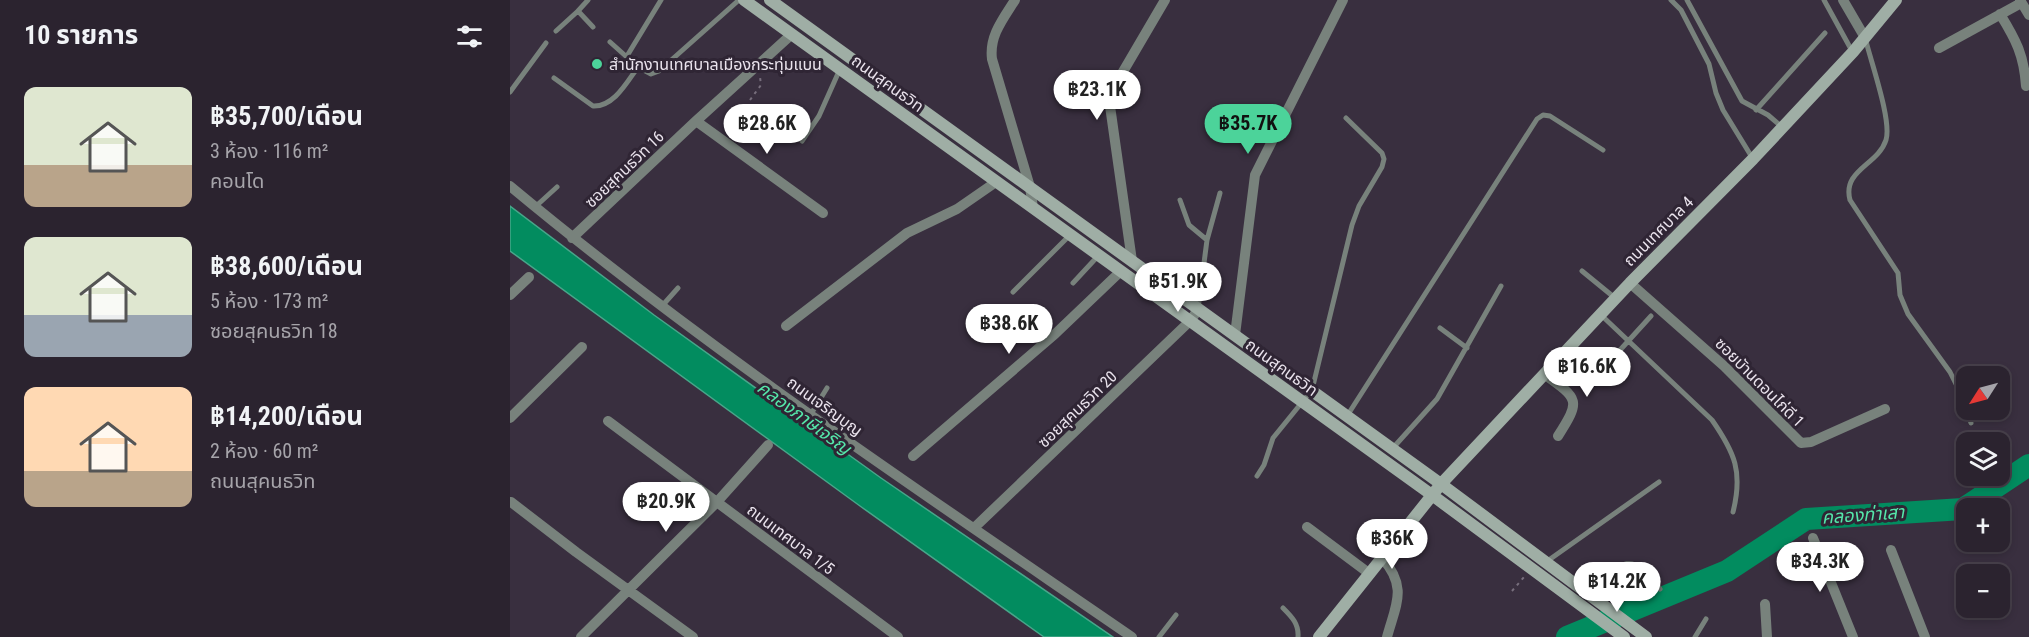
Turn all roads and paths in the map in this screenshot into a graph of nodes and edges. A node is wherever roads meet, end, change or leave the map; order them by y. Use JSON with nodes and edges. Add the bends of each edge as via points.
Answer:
{"nodes":[{"id":1,"x":588,"y":0,"type":"edge"},
{"id":2,"x":661,"y":0,"type":"edge"},
{"id":3,"x":739,"y":0,"type":"edge"},
{"id":4,"x":744,"y":0,"type":"edge"},
{"id":5,"x":770,"y":0,"type":"edge"},
{"id":6,"x":1015,"y":0,"type":"edge"},
{"id":7,"x":1165,"y":0,"type":"edge"},
{"id":8,"x":1343,"y":0,"type":"edge"},
{"id":9,"x":1671,"y":0,"type":"edge"},
{"id":10,"x":1687,"y":0,"type":"edge"},
{"id":11,"x":1824,"y":0,"type":"edge"},
{"id":12,"x":1843,"y":0,"type":"edge"},
{"id":13,"x":1896,"y":0,"type":"edge"},
{"id":14,"x":2020,"y":1,"type":"edge"},
{"id":15,"x":578,"y":11,"type":"junction"},
{"id":16,"x":2000,"y":14,"type":"junction"},
{"id":17,"x":2029,"y":15,"type":"edge"},
{"id":18,"x":593,"y":27,"type":"dead end"},
{"id":19,"x":556,"y":31,"type":"dead end"},
{"id":20,"x":1825,"y":33,"type":"dead end"},
{"id":21,"x":792,"y":34,"type":"junction"},
{"id":22,"x":1864,"y":36,"type":"junction"},
{"id":23,"x":610,"y":42,"type":"dead end"},
{"id":24,"x":546,"y":43,"type":"dead end"},
{"id":25,"x":1939,"y":48,"type":"dead end"},
{"id":26,"x":1852,"y":52,"type":"junction"},
{"id":27,"x":627,"y":56,"type":"junction"},
{"id":28,"x":638,"y":67,"type":"junction"},
{"id":29,"x":754,"y":68,"type":"junction"},
{"id":30,"x":840,"y":69,"type":"junction"},
{"id":31,"x":554,"y":78,"type":"dead end"},
{"id":32,"x":2026,"y":86,"type":"dead end"},
{"id":33,"x":510,"y":92,"type":"edge"},
{"id":34,"x":750,"y":100,"type":"dead end"},
{"id":35,"x":1756,"y":110,"type":"junction"},
{"id":36,"x":1346,"y":118,"type":"dead end"},
{"id":37,"x":696,"y":121,"type":"junction"},
{"id":38,"x":1782,"y":127,"type":"junction"},
{"id":39,"x":802,"y":141,"type":"dead end"},
{"id":40,"x":1604,"y":150,"type":"dead end"},
{"id":41,"x":1753,"y":159,"type":"junction"},
{"id":42,"x":996,"y":182,"type":"junction"},
{"id":43,"x":510,"y":186,"type":"edge"},
{"id":44,"x":557,"y":187,"type":"dead end"},
{"id":45,"x":1030,"y":187,"type":"junction"},
{"id":46,"x":1220,"y":193,"type":"dead end"},
{"id":47,"x":1180,"y":200,"type":"dead end"},
{"id":48,"x":535,"y":207,"type":"junction"},
{"id":49,"x":1033,"y":208,"type":"junction"},
{"id":50,"x":823,"y":213,"type":"dead end"},
{"id":51,"x":1070,"y":235,"type":"junction"},
{"id":52,"x":572,"y":238,"type":"junction"},
{"id":53,"x":1207,"y":240,"type":"junction"},
{"id":54,"x":1098,"y":255,"type":"junction"},
{"id":55,"x":1132,"y":261,"type":"junction"},
{"id":56,"x":1121,"y":271,"type":"junction"},
{"id":57,"x":1582,"y":271,"type":"dead end"},
{"id":58,"x":529,"y":277,"type":"dead end"},
{"id":59,"x":1072,"y":283,"type":"dead end"},
{"id":60,"x":1630,"y":283,"type":"junction"},
{"id":61,"x":1501,"y":286,"type":"dead end"},
{"id":62,"x":678,"y":288,"type":"dead end"},
{"id":63,"x":1013,"y":292,"type":"dead end"},
{"id":64,"x":510,"y":295,"type":"edge"},
{"id":65,"x":1615,"y":298,"type":"junction"},
{"id":66,"x":662,"y":306,"type":"junction"},
{"id":67,"x":1198,"y":309,"type":"junction"},
{"id":68,"x":1600,"y":314,"type":"junction"},
{"id":69,"x":1651,"y":316,"type":"dead end"},
{"id":70,"x":1190,"y":321,"type":"junction"},
{"id":71,"x":786,"y":326,"type":"dead end"},
{"id":72,"x":1440,"y":328,"type":"dead end"},
{"id":73,"x":1235,"y":335,"type":"junction"},
{"id":74,"x":1628,"y":340,"type":"junction"},
{"id":75,"x":582,"y":347,"type":"dead end"},
{"id":76,"x":1467,"y":348,"type":"junction"},
{"id":77,"x":1601,"y":371,"type":"dead end"},
{"id":78,"x":1544,"y":374,"type":"junction"},
{"id":79,"x":827,"y":388,"type":"dead end"},
{"id":80,"x":1312,"y":390,"type":"junction"},
{"id":81,"x":1303,"y":403,"type":"junction"},
{"id":82,"x":1885,"y":408,"type":"dead end"},
{"id":83,"x":811,"y":414,"type":"junction"},
{"id":84,"x":1347,"y":416,"type":"junction"},
{"id":85,"x":510,"y":418,"type":"edge"},
{"id":86,"x":608,"y":421,"type":"dead end"},
{"id":87,"x":1971,"y":423,"type":"dead end"},
{"id":88,"x":1558,"y":436,"type":"dead end"},
{"id":89,"x":768,"y":445,"type":"dead end"},
{"id":90,"x":1393,"y":448,"type":"junction"},
{"id":91,"x":913,"y":456,"type":"dead end"},
{"id":92,"x":1383,"y":460,"type":"junction"},
{"id":93,"x":1257,"y":476,"type":"dead end"},
{"id":94,"x":1659,"y":482,"type":"dead end"},
{"id":95,"x":1441,"y":484,"type":"junction"},
{"id":96,"x":1432,"y":495,"type":"junction"},
{"id":97,"x":511,"y":502,"type":"edge"},
{"id":98,"x":717,"y":502,"type":"junction"},
{"id":99,"x":1733,"y":512,"type":"dead end"},
{"id":100,"x":1307,"y":527,"type":"dead end"},
{"id":101,"x":974,"y":528,"type":"junction"},
{"id":102,"x":1813,"y":538,"type":"dead end"},
{"id":103,"x":1891,"y":550,"type":"dead end"},
{"id":104,"x":1382,"y":558,"type":"junction"},
{"id":105,"x":1543,"y":560,"type":"junction"},
{"id":106,"x":1531,"y":568,"type":"junction"},
{"id":107,"x":1370,"y":574,"type":"junction"},
{"id":108,"x":628,"y":590,"type":"junction"},
{"id":109,"x":1660,"y":590,"type":"dead end"},
{"id":110,"x":1512,"y":591,"type":"dead end"},
{"id":111,"x":1591,"y":596,"type":"junction"},
{"id":112,"x":1765,"y":603,"type":"dead end"},
{"id":113,"x":1283,"y":608,"type":"dead end"},
{"id":114,"x":1176,"y":615,"type":"dead end"},
{"id":115,"x":1706,"y":619,"type":"dead end"},
{"id":116,"x":1627,"y":634,"type":"edge"},
{"id":117,"x":1319,"y":636,"type":"edge"},
{"id":118,"x":582,"y":637,"type":"edge"},
{"id":119,"x":693,"y":637,"type":"edge"},
{"id":120,"x":898,"y":637,"type":"edge"},
{"id":121,"x":1132,"y":637,"type":"edge"},
{"id":122,"x":1159,"y":637,"type":"edge"},
{"id":123,"x":1298,"y":637,"type":"edge"},
{"id":124,"x":1387,"y":637,"type":"edge"},
{"id":125,"x":1646,"y":637,"type":"edge"},
{"id":126,"x":1695,"y":637,"type":"edge"},
{"id":127,"x":1767,"y":637,"type":"edge"},
{"id":128,"x":1853,"y":637,"type":"edge"},
{"id":129,"x":1925,"y":637,"type":"edge"}],
"edges":[{"from":1,"to":15,"type":"lane"},
{"from":2,"to":27,"type":"lane"},
{"from":3,"to":28,"type":"lane","via":[[659,71],[651,74]]},
{"from":4,"to":21,"type":"main road","name":"ถนนสุคนธวิท"},
{"from":5,"to":45,"type":"main road","name":"ถนนสุคนธวิท"},
{"from":6,"to":45,"type":"street","via":[[990,46]]},
{"from":7,"to":55,"type":"street","via":[[1109,99]]},
{"from":8,"to":73,"type":"street","via":[[1256,175]]},
{"from":9,"to":41,"type":"lane","via":[[1681,10],[1710,64],[1723,110]]},
{"from":10,"to":35,"type":"lane","via":[[1737,94]]},
{"from":11,"to":26,"type":"lane"},
{"from":12,"to":22,"type":"street"},
{"from":13,"to":22,"type":"main road","name":"ถนนเทศบาล 4"},
{"from":14,"to":16,"type":"street"},
{"from":14,"to":17,"type":"street"},
{"from":15,"to":18,"type":"lane"},
{"from":15,"to":19,"type":"lane"},
{"from":16,"to":25,"type":"street"},
{"from":16,"to":32,"type":"street","via":[[2021,52]]},
{"from":20,"to":35,"type":"lane"},
{"from":21,"to":29,"type":"street","name":"ซอยสุคนธวิท 16"},
{"from":21,"to":30,"type":"main road","name":"ถนนสุคนธวิท"},
{"from":22,"to":26,"type":"main road","name":"ถนนเทศบาล 4"},
{"from":22,"to":87,"type":"lane","via":[[1884,112],[1886,139],[1850,181],[1847,190],[1898,273],[1900,295],[1908,314],[1950,372]]},
{"from":23,"to":27,"type":"lane"},
{"from":24,"to":33,"type":"lane"},
{"from":26,"to":38,"type":"main road","name":"ถนนเทศบาล 4"},
{"from":27,"to":28,"type":"lane"},
{"from":28,"to":31,"type":"lane","via":[[616,95],[600,106],[593,106]]},
{"from":29,"to":34,"type":"path","via":[[761,85]]},
{"from":29,"to":37,"type":"street","name":"ซอยสุคนธวิท 16"},
{"from":30,"to":39,"type":"lane","via":[[819,116]]},
{"from":30,"to":42,"type":"main road","name":"ถนนสุคนธวิท"},
{"from":35,"to":38,"type":"lane"},
{"from":36,"to":80,"type":"lane","via":[[1384,159],[1352,225]]},
{"from":37,"to":50,"type":"street"},
{"from":37,"to":52,"type":"street","name":"ซอยสุคนธวิท 16"},
{"from":38,"to":41,"type":"main road","name":"ถนนเทศบาล 4"},
{"from":40,"to":84,"type":"lane","via":[[1550,116],[1537,119]]},
{"from":41,"to":60,"type":"main road","name":"ถนนเทศบาล 4"},
{"from":42,"to":49,"type":"main road","name":"ถนนสุคนธวิท"},
{"from":42,"to":71,"type":"street","via":[[957,209],[907,233]]},
{"from":43,"to":48,"type":"street","name":"ถนนเจริญบุญ"},
{"from":44,"to":48,"type":"lane"},
{"from":45,"to":49,"type":"street"},
{"from":45,"to":55,"type":"main road","name":"ถนนสุคนธวิท"},
{"from":46,"to":53,"type":"lane"},
{"from":47,"to":53,"type":"lane","via":[[1189,225]]},
{"from":48,"to":52,"type":"street","name":"ถนนเจริญบุญ"},
{"from":49,"to":51,"type":"main road","name":"ถนนสุคนธวิท"},
{"from":51,"to":54,"type":"main road","name":"ถนนสุคนธวิท"},
{"from":51,"to":63,"type":"lane"},
{"from":52,"to":66,"type":"street","name":"ถนนเจริญบุญ"},
{"from":53,"to":67,"type":"lane"},
{"from":54,"to":56,"type":"main road","name":"ถนนสุคนธวิท"},
{"from":54,"to":59,"type":"lane"},
{"from":55,"to":67,"type":"main road","name":"ถนนสุคนธวิท"},
{"from":56,"to":70,"type":"main road","name":"ถนนสุคนธวิท"},
{"from":56,"to":91,"type":"street","via":[[1055,334]]},
{"from":57,"to":65,"type":"lane"},
{"from":58,"to":64,"type":"street"},
{"from":60,"to":65,"type":"main road","name":"ถนนเทศบาล 4"},
{"from":60,"to":82,"type":"street","name":"ซอยบัานดอนไก่ดี 1","via":[[1724,366],[1801,443]]},
{"from":61,"to":76,"type":"lane"},
{"from":62,"to":66,"type":"lane"},
{"from":65,"to":68,"type":"main road","name":"ถนนเทศบาล 4"},
{"from":66,"to":83,"type":"street","name":"ถนนเจริญบุญ"},
{"from":67,"to":70,"type":"street","name":"ซอยสุคนธวิท 20"},
{"from":67,"to":73,"type":"main road","name":"ถนนสุคนธวิท"},
{"from":68,"to":74,"type":"lane"},
{"from":68,"to":78,"type":"main road","name":"ถนนเทศบาล 4"},
{"from":69,"to":74,"type":"lane"},
{"from":70,"to":81,"type":"main road","name":"ถนนสุคนธวิท"},
{"from":70,"to":101,"type":"street","name":"ซอยสุคนธวิท 20"},
{"from":72,"to":76,"type":"lane"},
{"from":73,"to":80,"type":"main road","name":"ถนนสุคนธวิท"},
{"from":74,"to":77,"type":"lane"},
{"from":74,"to":99,"type":"lane","via":[[1712,420],[1726,441],[1735,458],[1738,478]]},
{"from":75,"to":85,"type":"street"},
{"from":76,"to":90,"type":"lane","via":[[1432,408]]},
{"from":78,"to":88,"type":"street","via":[[1562,387],[1575,406]]},
{"from":78,"to":95,"type":"main road","name":"ถนนเทศบาล 4"},
{"from":79,"to":83,"type":"lane"},
{"from":80,"to":81,"type":"lane"},
{"from":80,"to":84,"type":"main road","name":"ถนนสุคนธวิท"},
{"from":81,"to":92,"type":"main road","name":"ถนนสุคนธวิท"},
{"from":81,"to":93,"type":"lane","via":[[1273,438]]},
{"from":83,"to":101,"type":"street","name":"ถนนเจริญบุญ"},
{"from":84,"to":90,"type":"main road","name":"ถนนสุคนธวิท"},
{"from":86,"to":98,"type":"street","name":"ถนนเทศบาล 1/5"},
{"from":89,"to":98,"type":"street"},
{"from":90,"to":92,"type":"lane"},
{"from":90,"to":95,"type":"main road","name":"ถนนสุคนธวิท"},
{"from":92,"to":96,"type":"main road","name":"ถนนสุคนธวิท"},
{"from":94,"to":105,"type":"lane"},
{"from":95,"to":96,"type":"main road","name":"ถนนเทศบาล 4"},
{"from":95,"to":105,"type":"main road","name":"ถนนสุคนธวิท"},
{"from":96,"to":104,"type":"main road","name":"ถนนเทศบาล 4"},
{"from":96,"to":106,"type":"main road","name":"ถนนสุคนธวิท"},
{"from":97,"to":108,"type":"street"},
{"from":98,"to":108,"type":"street"},
{"from":98,"to":120,"type":"street","name":"ถนนเทศบาล 1/5"},
{"from":100,"to":107,"type":"street"},
{"from":101,"to":121,"type":"street","name":"ถนนเจริญบุญ"},
{"from":102,"to":128,"type":"street"},
{"from":103,"to":129,"type":"street"},
{"from":104,"to":107,"type":"main road","name":"ถนนเทศบาล 4"},
{"from":104,"to":124,"type":"street","via":[[1391,568],[1398,588]]},
{"from":105,"to":106,"type":"main road"},
{"from":105,"to":111,"type":"main road","name":"ถนนสุคนธวิท"},
{"from":106,"to":110,"type":"path"},
{"from":106,"to":116,"type":"main road","name":"ถนนสุคนธวิท","via":[[1592,614]]},
{"from":107,"to":117,"type":"main road","name":"ถนนเทศบาล 4"},
{"from":108,"to":118,"type":"street"},
{"from":108,"to":119,"type":"street"},
{"from":109,"to":111,"type":"lane","via":[[1648,572],[1624,563]]},
{"from":111,"to":116,"type":"main road","name":"ถนนสุคนธวิท"},
{"from":112,"to":127,"type":"street"},
{"from":113,"to":123,"type":"lane","via":[[1298,628]]},
{"from":114,"to":122,"type":"lane"},
{"from":115,"to":126,"type":"lane"},
{"from":116,"to":125,"type":"main road","name":"ถนนสุคนธวิท"}]}
